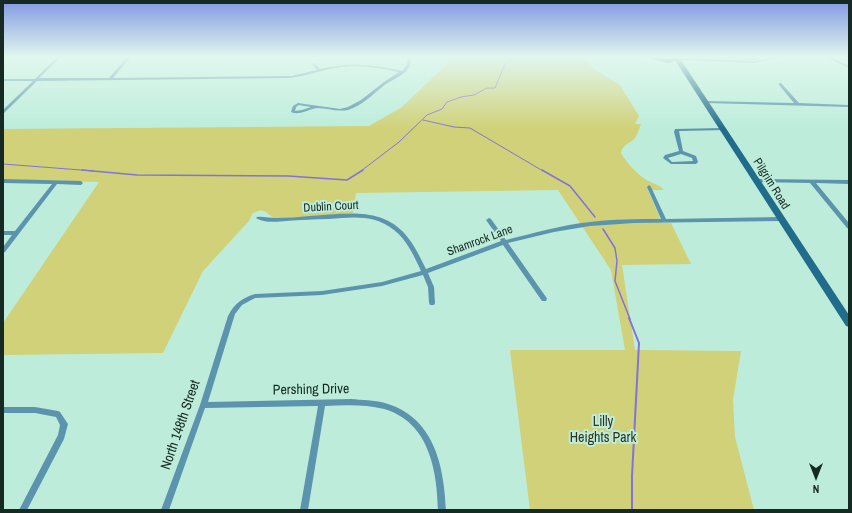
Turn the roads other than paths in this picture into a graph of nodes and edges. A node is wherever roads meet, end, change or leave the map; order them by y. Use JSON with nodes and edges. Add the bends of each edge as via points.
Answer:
{"nodes":[{"id":1,"x":34,"y":81,"type":"edge"},
{"id":2,"x":388,"y":81,"type":"edge"},
{"id":3,"x":692,"y":81,"type":"edge"},
{"id":4,"x":780,"y":84,"type":"dead end"},
{"id":5,"x":706,"y":102,"type":"junction"},
{"id":6,"x":797,"y":104,"type":"junction"},
{"id":7,"x":849,"y":106,"type":"edge"},
{"id":8,"x":320,"y":107,"type":"junction"},
{"id":9,"x":3,"y":112,"type":"edge"},
{"id":10,"x":723,"y":129,"type":"junction"},
{"id":11,"x":681,"y":152,"type":"junction"},
{"id":12,"x":3,"y":182,"type":"edge"},
{"id":13,"x":757,"y":182,"type":"junction"},
{"id":14,"x":812,"y":182,"type":"junction"},
{"id":15,"x":849,"y":182,"type":"edge"},
{"id":16,"x":55,"y":183,"type":"junction"},
{"id":17,"x":81,"y":183,"type":"dead end"},
{"id":18,"x":649,"y":187,"type":"dead end"},
{"id":19,"x":259,"y":218,"type":"dead end"},
{"id":20,"x":781,"y":219,"type":"junction"},
{"id":21,"x":489,"y":220,"type":"dead end"},
{"id":22,"x":664,"y":220,"type":"junction"},
{"id":23,"x":849,"y":228,"type":"edge"},
{"id":24,"x":3,"y":233,"type":"edge"},
{"id":25,"x":17,"y":233,"type":"junction"},
{"id":26,"x":505,"y":242,"type":"junction"},
{"id":27,"x":3,"y":251,"type":"edge"},
{"id":28,"x":424,"y":272,"type":"junction"},
{"id":29,"x":544,"y":299,"type":"dead end"},
{"id":30,"x":432,"y":303,"type":"dead end"},
{"id":31,"x":849,"y":323,"type":"edge"},
{"id":32,"x":220,"y":348,"type":"joint"},
{"id":33,"x":203,"y":404,"type":"junction"},
{"id":34,"x":322,"y":404,"type":"junction"},
{"id":35,"x":3,"y":410,"type":"edge"},
{"id":36,"x":23,"y":510,"type":"edge"},
{"id":37,"x":165,"y":510,"type":"edge"},
{"id":38,"x":304,"y":510,"type":"edge"},
{"id":39,"x":442,"y":510,"type":"edge"}],
"edges":[{"from":1,"to":9,"type":"street"},
{"from":2,"to":8,"type":"street","via":[[349,108],[336,110]]},
{"from":3,"to":5,"type":"main road","name":"Pilgrim Road"},
{"from":4,"to":6,"type":"street"},
{"from":5,"to":6,"type":"street"},
{"from":5,"to":10,"type":"main road","name":"Pilgrim Road"},
{"from":6,"to":7,"type":"street"},
{"from":8,"to":8,"type":"street","via":[[298,104],[292,111],[299,112]]},
{"from":10,"to":11,"type":"street","via":[[677,130]]},
{"from":10,"to":13,"type":"main road","name":"Pilgrim Road"},
{"from":11,"to":11,"type":"street","via":[[665,158],[671,163],[696,162],[694,157]]},
{"from":12,"to":16,"type":"street"},
{"from":13,"to":14,"type":"street"},
{"from":13,"to":20,"type":"main road","name":"Pilgrim Road"},
{"from":14,"to":15,"type":"street"},
{"from":14,"to":23,"type":"street"},
{"from":16,"to":17,"type":"street"},
{"from":16,"to":25,"type":"street"},
{"from":18,"to":22,"type":"street"},
{"from":19,"to":28,"type":"street","name":"Dublin Court","via":[[275,220],[353,215],[380,219],[401,232]]},
{"from":20,"to":22,"type":"street","name":"Shamrock Lane"},
{"from":20,"to":31,"type":"main road","name":"Pilgrim Road"},
{"from":21,"to":26,"type":"street"},
{"from":22,"to":26,"type":"street","name":"Shamrock Lane","via":[[590,224]]},
{"from":24,"to":25,"type":"street"},
{"from":25,"to":27,"type":"street"},
{"from":26,"to":28,"type":"street","name":"Shamrock Lane"},
{"from":26,"to":29,"type":"street"},
{"from":28,"to":30,"type":"street","name":"Dublin Court","via":[[431,287]]},
{"from":28,"to":32,"type":"street","name":"Shamrock Lane","via":[[377,285],[337,292],[250,298],[233,310]]},
{"from":32,"to":33,"type":"street","name":"North 148th Street"},
{"from":33,"to":34,"type":"street","name":"Pershing Drive"},
{"from":33,"to":37,"type":"street","name":"North 148th Street"},
{"from":34,"to":38,"type":"street"},
{"from":34,"to":39,"type":"street","name":"Pershing Drive","via":[[351,402],[382,406],[401,414],[414,424],[428,441],[437,461],[442,489]]},
{"from":35,"to":36,"type":"street","via":[[50,412],[58,414],[64,424],[61,436]]}]}
